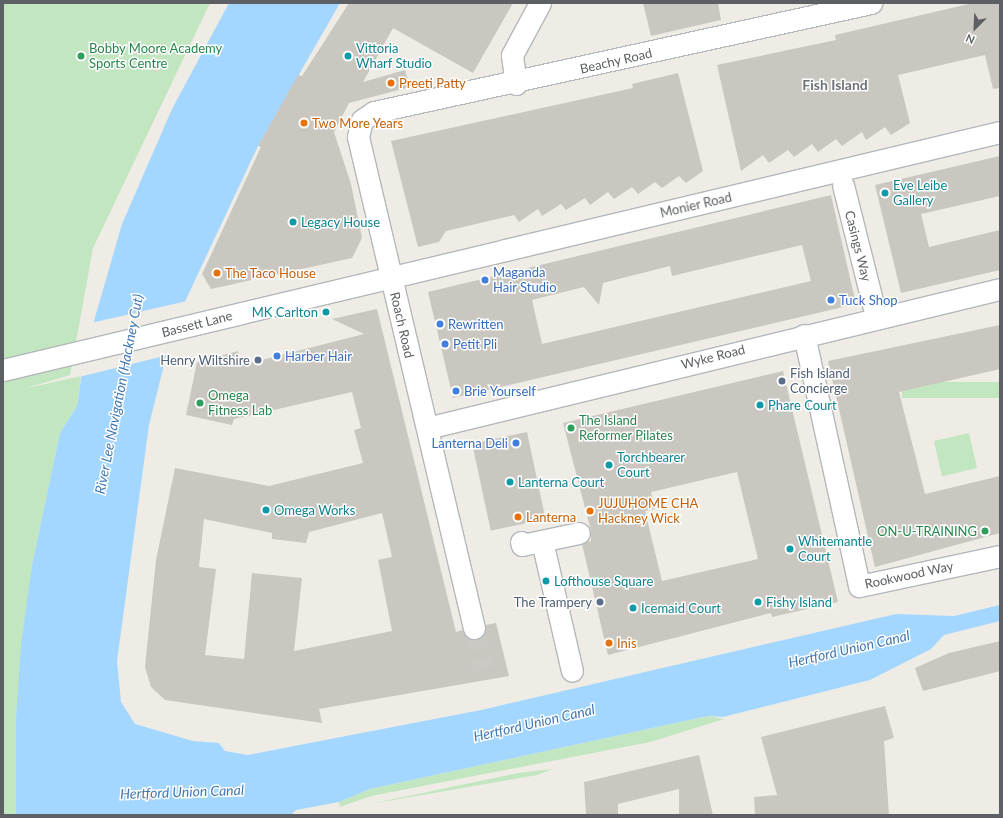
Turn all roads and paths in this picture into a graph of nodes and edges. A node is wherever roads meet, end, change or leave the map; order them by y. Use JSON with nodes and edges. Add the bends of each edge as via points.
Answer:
{"nodes":[{"id":1,"x":540,"y":3,"type":"edge"},
{"id":2,"x":871,"y":3,"type":"edge"},
{"id":3,"x":516,"y":84,"type":"junction"},
{"id":4,"x":362,"y":120,"type":"joint"},
{"id":5,"x":1000,"y":132,"type":"edge"},
{"id":6,"x":842,"y":185,"type":"dead end"},
{"id":7,"x":391,"y":277,"type":"junction"},
{"id":8,"x":1000,"y":289,"type":"edge"},
{"id":9,"x":874,"y":308,"type":"dead end"},
{"id":10,"x":804,"y":335,"type":"junction"},
{"id":11,"x":3,"y":370,"type":"edge"},
{"id":12,"x":427,"y":428,"type":"junction"},
{"id":13,"x":579,"y":533,"type":"dead end"},
{"id":14,"x":542,"y":541,"type":"junction"},
{"id":15,"x":521,"y":542,"type":"dead end"},
{"id":16,"x":1000,"y":556,"type":"edge"},
{"id":17,"x":474,"y":628,"type":"tunnel mouth"},
{"id":18,"x":572,"y":671,"type":"dead end"}],
"edges":[{"from":1,"to":3,"type":"street","via":[[512,55]]},
{"from":2,"to":3,"type":"street","name":"Beachy Road"},
{"from":3,"to":4,"type":"street","name":"Beachy Road","via":[[374,112]]},
{"from":4,"to":7,"type":"street","name":"Roach Road","via":[[358,137]]},
{"from":5,"to":7,"type":"street","name":"Monier Road"},
{"from":6,"to":9,"type":"street","name":"Casings Way"},
{"from":7,"to":11,"type":"street","name":"Bassett Lane"},
{"from":7,"to":12,"type":"street","name":"Roach Road"},
{"from":8,"to":10,"type":"street","name":"Wyke Road"},
{"from":10,"to":12,"type":"street","name":"Wyke Road"},
{"from":10,"to":16,"type":"street","name":"Rookwood Way","via":[[824,422],[828,456],[835,474],[856,562],[859,586]]},
{"from":12,"to":17,"type":"street","name":"Roach Road"},
{"from":13,"to":14,"type":"street"},
{"from":14,"to":15,"type":"street","via":[[522,545]]},
{"from":14,"to":18,"type":"street"}]}
